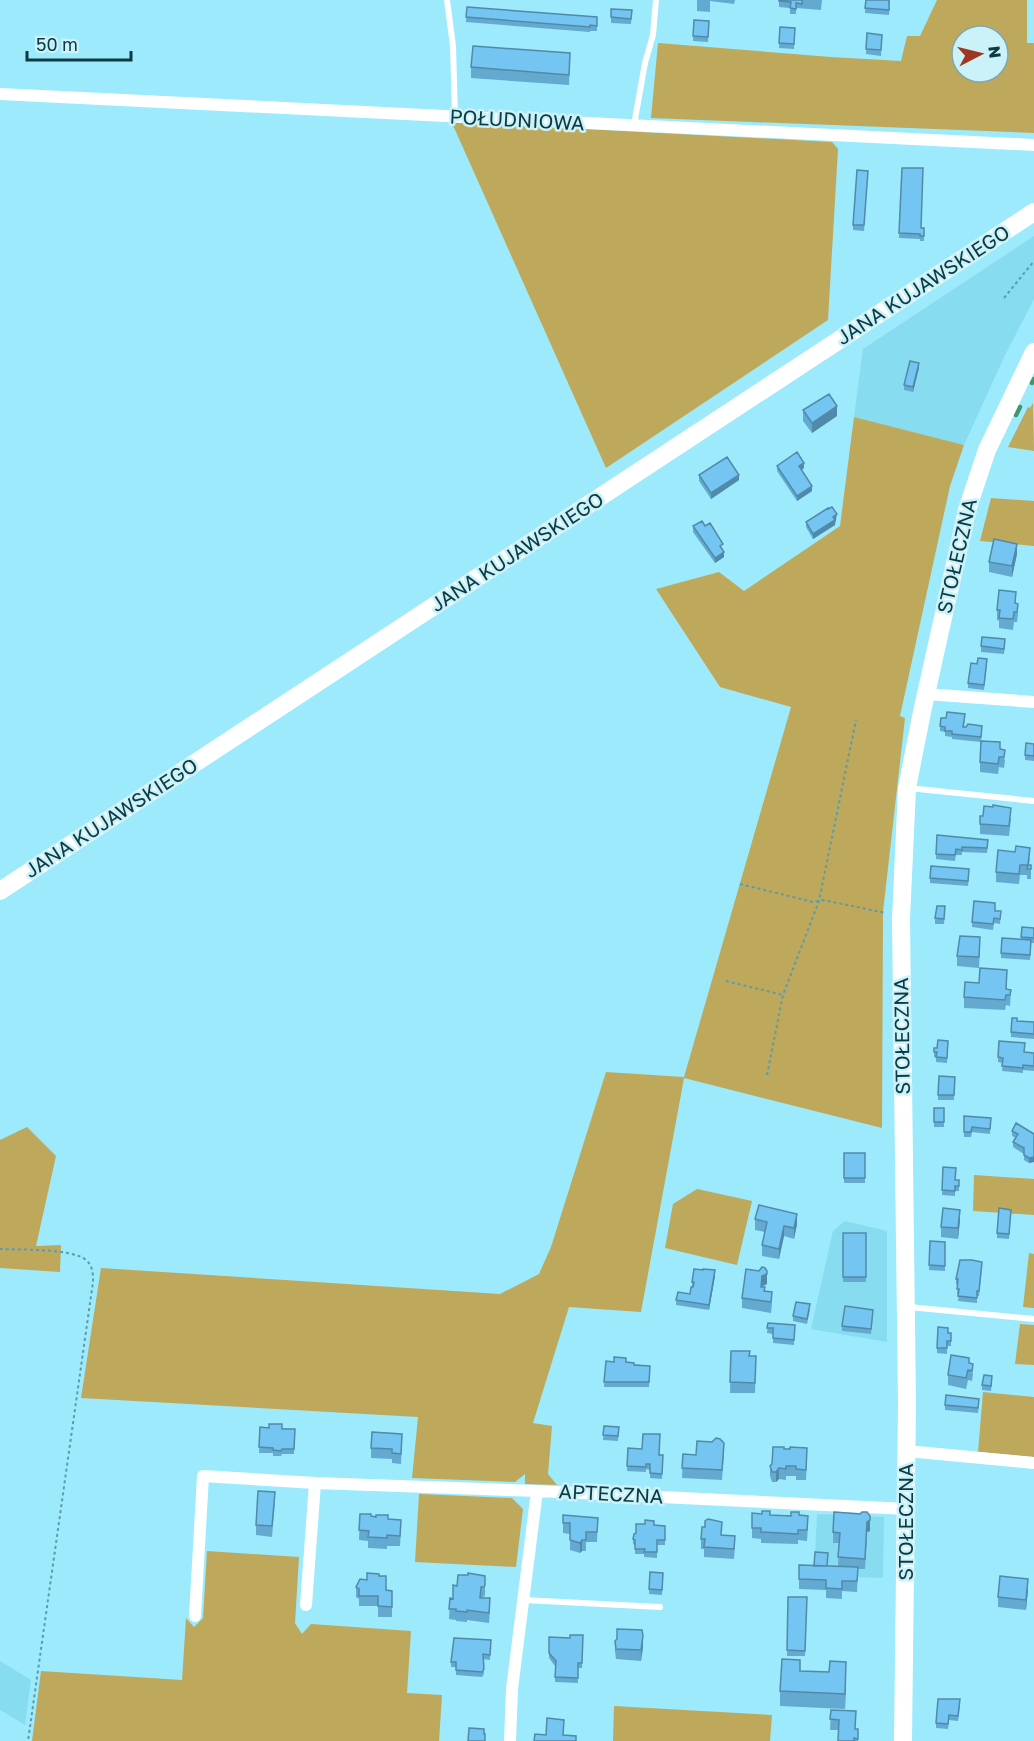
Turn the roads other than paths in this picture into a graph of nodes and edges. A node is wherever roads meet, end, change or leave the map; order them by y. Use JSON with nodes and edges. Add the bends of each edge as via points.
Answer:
{"nodes":[{"id":1,"x":447,"y":0,"type":"edge"},
{"id":2,"x":656,"y":0,"type":"edge"},
{"id":3,"x":0,"y":94,"type":"edge"},
{"id":4,"x":455,"y":117,"type":"junction"},
{"id":5,"x":634,"y":125,"type":"junction"},
{"id":6,"x":1034,"y":145,"type":"edge"},
{"id":7,"x":1034,"y":212,"type":"edge"},
{"id":8,"x":1034,"y":352,"type":"edge"},
{"id":9,"x":926,"y":694,"type":"junction"},
{"id":10,"x":1034,"y":702,"type":"edge"},
{"id":11,"x":907,"y":788,"type":"junction"},
{"id":12,"x":1034,"y":801,"type":"edge"},
{"id":13,"x":0,"y":891,"type":"edge"},
{"id":14,"x":905,"y":1307,"type":"junction"},
{"id":15,"x":1034,"y":1318,"type":"edge"},
{"id":16,"x":907,"y":1451,"type":"junction"},
{"id":17,"x":1034,"y":1463,"type":"edge"},
{"id":18,"x":315,"y":1483,"type":"junction"},
{"id":19,"x":537,"y":1491,"type":"junction"},
{"id":20,"x":907,"y":1509,"type":"junction"},
{"id":21,"x":524,"y":1600,"type":"junction"},
{"id":22,"x":306,"y":1605,"type":"dead end"},
{"id":23,"x":660,"y":1607,"type":"dead end"},
{"id":24,"x":195,"y":1616,"type":"dead end"},
{"id":25,"x":510,"y":1741,"type":"edge"},
{"id":26,"x":903,"y":1741,"type":"edge"}],
"edges":[{"from":1,"to":4,"type":"lane"},
{"from":2,"to":5,"type":"lane","via":[[653,35]]},
{"from":3,"to":4,"type":"street","name":"POŁUDNIOWA"},
{"from":4,"to":5,"type":"street","name":"POŁUDNIOWA"},
{"from":5,"to":6,"type":"street","name":"POŁUDNIOWA"},
{"from":7,"to":13,"type":"main road","name":"JANA KUJAWSKIEGO"},
{"from":8,"to":9,"type":"main road","name":"STOŁECZNA","via":[[994,434],[974,487]]},
{"from":9,"to":10,"type":"street"},
{"from":9,"to":11,"type":"main road","name":"STOŁECZNA"},
{"from":11,"to":12,"type":"lane"},
{"from":11,"to":14,"type":"main road","name":"STOŁECZNA","via":[[901,918]]},
{"from":14,"to":15,"type":"lane"},
{"from":14,"to":16,"type":"main road","name":"STOŁECZNA"},
{"from":16,"to":17,"type":"street"},
{"from":16,"to":20,"type":"main road","name":"STOŁECZNA"},
{"from":18,"to":19,"type":"street","name":"APTECZNA"},
{"from":18,"to":22,"type":"street"},
{"from":18,"to":24,"type":"street","name":"APTECZNA","via":[[203,1476]]},
{"from":19,"to":20,"type":"street","name":"APTECZNA"},
{"from":19,"to":21,"type":"street"},
{"from":20,"to":26,"type":"main road","name":"STOŁECZNA"},
{"from":21,"to":23,"type":"lane"},
{"from":21,"to":25,"type":"street","via":[[512,1689]]}]}
